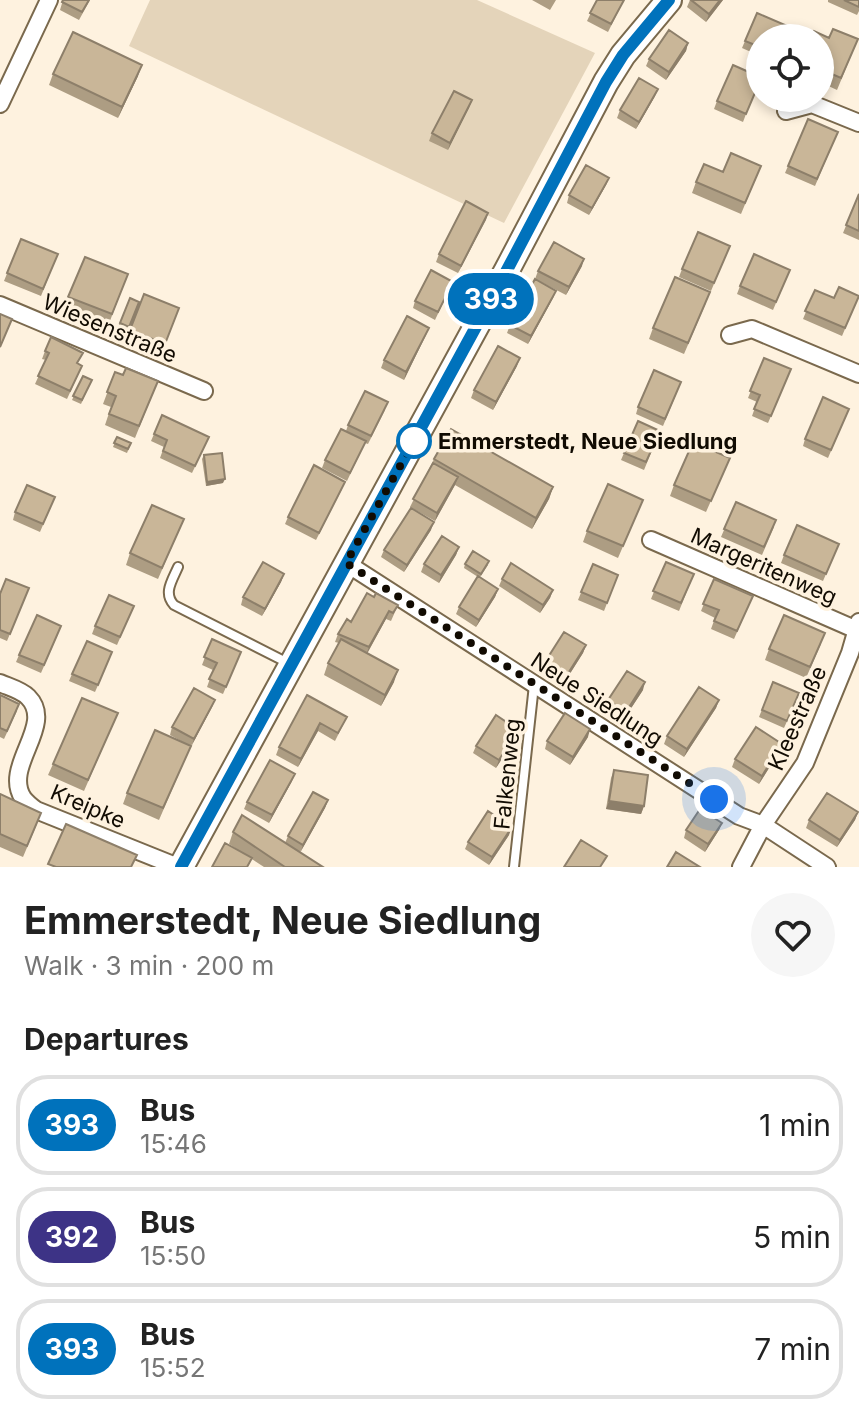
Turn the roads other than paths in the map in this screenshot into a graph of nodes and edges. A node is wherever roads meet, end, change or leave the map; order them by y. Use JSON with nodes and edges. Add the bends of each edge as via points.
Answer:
{"nodes":[{"id":1,"x":49,"y":0,"type":"edge"},
{"id":2,"x":669,"y":0,"type":"edge"},
{"id":3,"x":0,"y":104,"type":"edge"},
{"id":4,"x":832,"y":112,"type":"edge"},
{"id":5,"x":859,"y":123,"type":"edge"},
{"id":6,"x":0,"y":305,"type":"edge"},
{"id":7,"x":730,"y":335,"type":"dead end"},
{"id":8,"x":859,"y":374,"type":"edge"},
{"id":9,"x":204,"y":391,"type":"dead end"},
{"id":10,"x":651,"y":540,"type":"dead end"},
{"id":11,"x":346,"y":563,"type":"junction"},
{"id":12,"x":178,"y":567,"type":"dead end"},
{"id":13,"x":859,"y":622,"type":"edge"},
{"id":14,"x":858,"y":631,"type":"edge"},
{"id":15,"x":290,"y":664,"type":"junction"},
{"id":16,"x":0,"y":683,"type":"edge"},
{"id":17,"x":534,"y":684,"type":"junction"},
{"id":18,"x":763,"y":825,"type":"junction"},
{"id":19,"x":180,"y":867,"type":"edge"},
{"id":20,"x":514,"y":867,"type":"edge"},
{"id":21,"x":741,"y":867,"type":"edge"},
{"id":22,"x":827,"y":867,"type":"edge"}],
"edges":[{"from":1,"to":3,"type":"street"},
{"from":2,"to":11,"type":"main road","via":[[606,82]]},
{"from":4,"to":5,"type":"street"},
{"from":6,"to":9,"type":"street","name":"Wiesenstraße"},
{"from":7,"to":8,"type":"street","via":[[752,329]]},
{"from":10,"to":14,"type":"street","name":"Margeritenweg"},
{"from":11,"to":15,"type":"main road"},
{"from":11,"to":17,"type":"street","name":"Neue Siedlung"},
{"from":12,"to":15,"type":"lane","via":[[168,590],[174,605]]},
{"from":13,"to":14,"type":"street","name":"Kleestraße"},
{"from":14,"to":18,"type":"street","name":"Kleestraße","via":[[805,763]]},
{"from":15,"to":19,"type":"main road"},
{"from":16,"to":19,"type":"street","name":"Kreipke","via":[[26,694],[37,717],[21,767],[22,797],[36,810]]},
{"from":17,"to":18,"type":"street","name":"Neue Siedlung","via":[[739,816]]},
{"from":17,"to":20,"type":"lane","name":"Falkenweg"},
{"from":18,"to":21,"type":"street","name":"Kleestraße"},
{"from":18,"to":22,"type":"street","name":"Neue Siedlung"}]}
